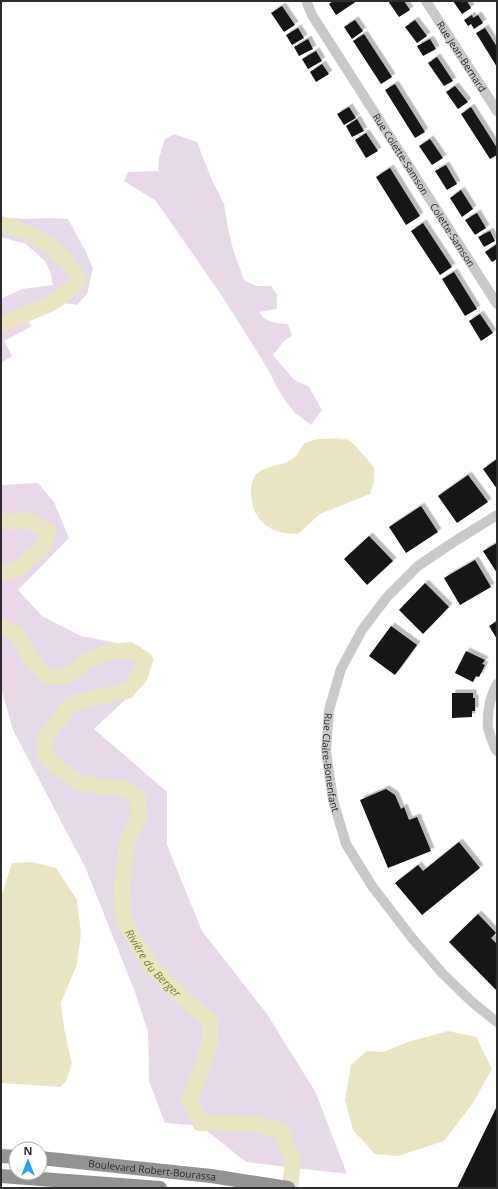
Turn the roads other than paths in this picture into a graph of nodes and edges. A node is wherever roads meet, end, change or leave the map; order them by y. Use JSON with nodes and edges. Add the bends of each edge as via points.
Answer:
{"nodes":[{"id":1,"x":426,"y":1,"type":"edge"},
{"id":2,"x":308,"y":2,"type":"edge"},
{"id":3,"x":497,"y":111,"type":"edge"},
{"id":4,"x":497,"y":304,"type":"edge"},
{"id":5,"x":497,"y":515,"type":"edge"},
{"id":6,"x":497,"y":684,"type":"edge"},
{"id":7,"x":497,"y":751,"type":"edge"},
{"id":8,"x":497,"y":1022,"type":"edge"},
{"id":9,"x":48,"y":1159,"type":"edge"},
{"id":10,"x":1,"y":1176,"type":"edge"},
{"id":11,"x":160,"y":1188,"type":"edge"},
{"id":12,"x":288,"y":1188,"type":"edge"}],
"edges":[{"from":1,"to":3,"type":"street","name":"Rue Jean-Bernard"},
{"from":2,"to":4,"type":"street","name":"Rue Colette-Samson","via":[[312,15]]},
{"from":5,"to":8,"type":"street","name":"Rue Claire-Bonenfant","via":[[418,566],[387,596],[362,630],[341,669],[329,710],[326,751],[333,800],[346,844],[372,886],[443,974]]},
{"from":6,"to":7,"type":"street","via":[[489,708],[488,728]]},
{"from":9,"to":12,"type":"highway","name":"Boulevard Robert-Bourassa","via":[[211,1176]]},
{"from":10,"to":11,"type":"highway","name":"Boulevard Robert-Bourassa"}]}
